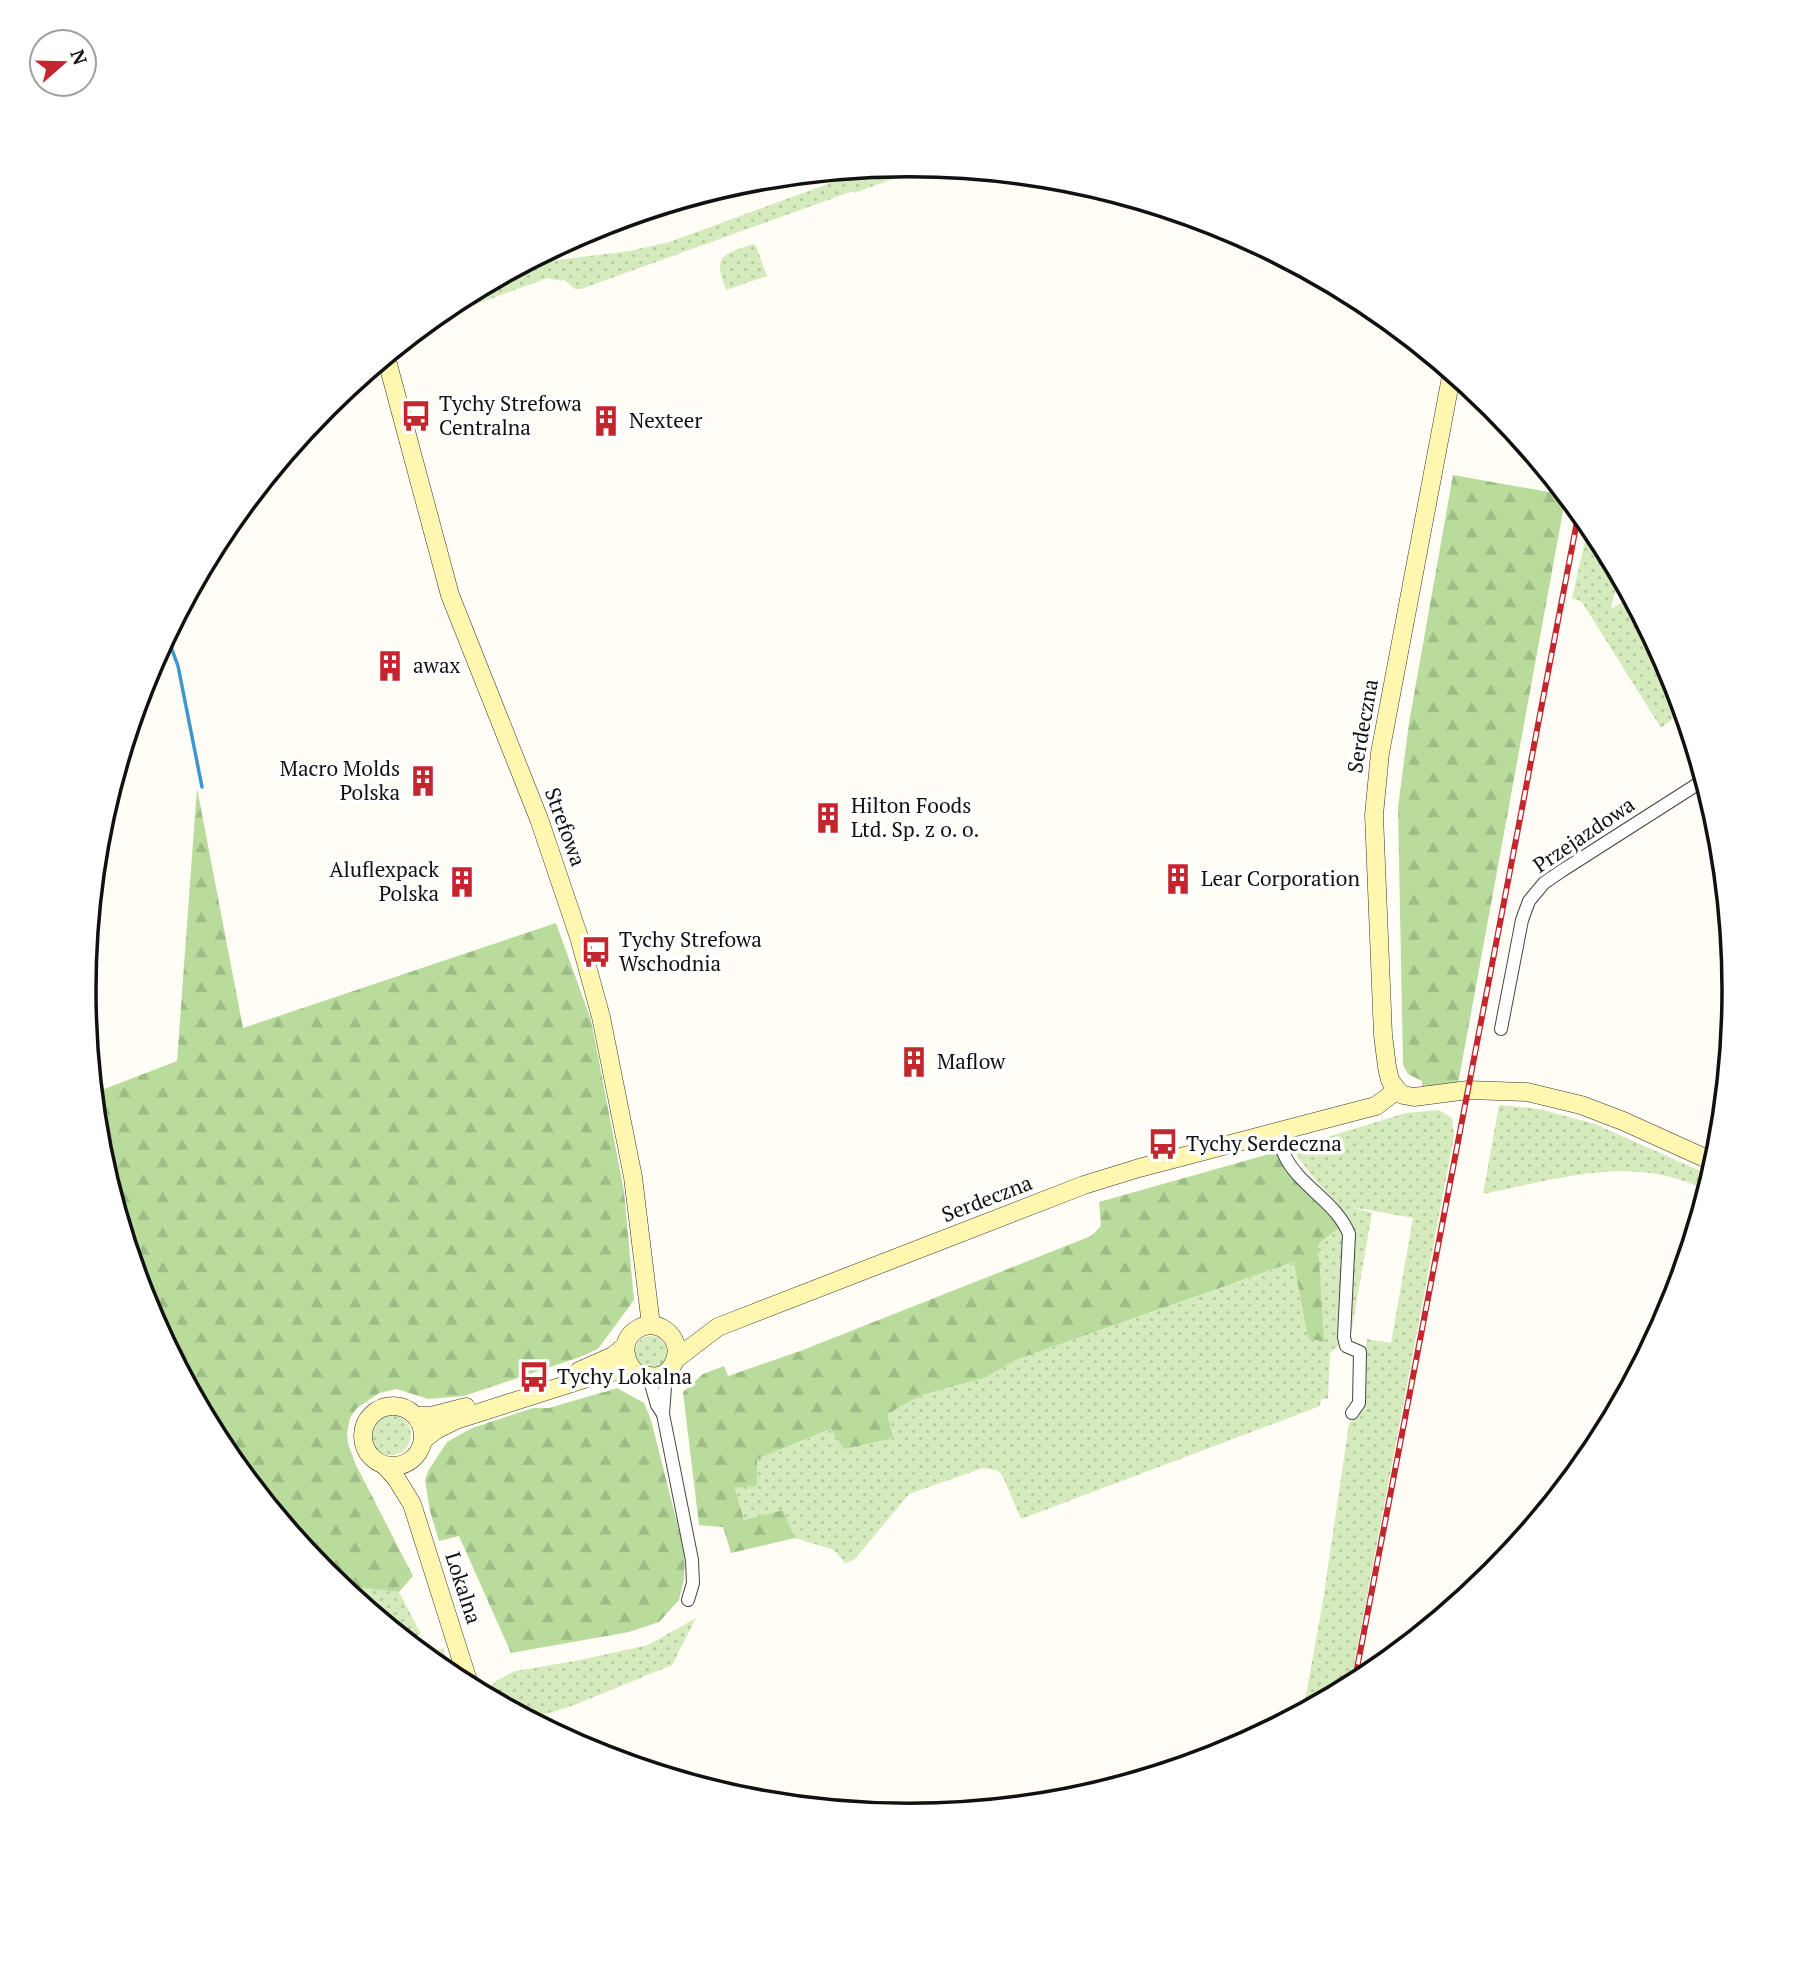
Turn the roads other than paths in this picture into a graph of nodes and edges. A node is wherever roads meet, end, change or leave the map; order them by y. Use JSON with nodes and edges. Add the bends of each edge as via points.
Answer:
{"nodes":[{"id":1,"x":388,"y":366,"type":"edge"},
{"id":2,"x":1450,"y":383,"type":"edge"},
{"id":3,"x":1696,"y":785,"type":"edge"},
{"id":4,"x":1500,"y":1029,"type":"dead end"},
{"id":5,"x":1396,"y":1090,"type":"junction"},
{"id":6,"x":1278,"y":1133,"type":"junction"},
{"id":7,"x":1705,"y":1158,"type":"edge"},
{"id":8,"x":718,"y":1327,"type":"junction"},
{"id":9,"x":659,"y":1328,"type":"junction"},
{"id":10,"x":625,"y":1346,"type":"junction"},
{"id":11,"x":657,"y":1370,"type":"junction"},
{"id":12,"x":1352,"y":1413,"type":"dead end"},
{"id":13,"x":415,"y":1416,"type":"junction"},
{"id":14,"x":423,"y":1440,"type":"junction"},
{"id":15,"x":412,"y":1459,"type":"junction"},
{"id":16,"x":384,"y":1465,"type":"junction"},
{"id":17,"x":412,"y":1504,"type":"junction"},
{"id":18,"x":688,"y":1600,"type":"dead end"},
{"id":19,"x":465,"y":1670,"type":"edge"}],
"edges":[{"from":1,"to":9,"type":"street","name":"Strefowa","via":[[450,595],[539,818],[595,995],[618,1095]]},
{"from":2,"to":5,"type":"street","name":"Serdeczna","via":[[1375,795],[1383,1035],[1390,1080]]},
{"from":3,"to":4,"type":"street","name":"Przejazdowa","via":[[1544,883],[1529,901]]},
{"from":5,"to":6,"type":"street","name":"Serdeczna","via":[[1376,1106]]},
{"from":5,"to":7,"type":"street","via":[[1414,1097],[1468,1090],[1527,1092],[1581,1105]]},
{"from":6,"to":8,"type":"street","name":"Serdeczna","via":[[1098,1180]]},
{"from":6,"to":12,"type":"street","via":[[1296,1172],[1343,1220],[1349,1234],[1344,1337],[1346,1346],[1360,1352],[1359,1403]]},
{"from":8,"to":9,"type":"street","name":"Serdeczna","via":[[680,1332]]},
{"from":8,"to":11,"type":"street","name":"Serdeczna"},
{"from":9,"to":10,"type":"street","via":[[637,1329]]},
{"from":9,"to":11,"type":"street","via":[[675,1341]]},
{"from":10,"to":11,"type":"street","via":[[627,1361]]},
{"from":10,"to":13,"type":"street","via":[[571,1374],[460,1409]]},
{"from":11,"to":14,"type":"street","via":[[600,1374],[456,1420]]},
{"from":11,"to":18,"type":"street","via":[[657,1405],[663,1414],[692,1560]]},
{"from":13,"to":14,"type":"street"},
{"from":13,"to":16,"type":"street","via":[[393,1406],[370,1416],[363,1440],[370,1456]]},
{"from":14,"to":15,"type":"street"},
{"from":15,"to":16,"type":"street","via":[[401,1465]]},
{"from":15,"to":17,"type":"street","name":"Lokalna"},
{"from":16,"to":17,"type":"street","name":"Lokalna"},
{"from":17,"to":19,"type":"street","name":"Lokalna"}]}
